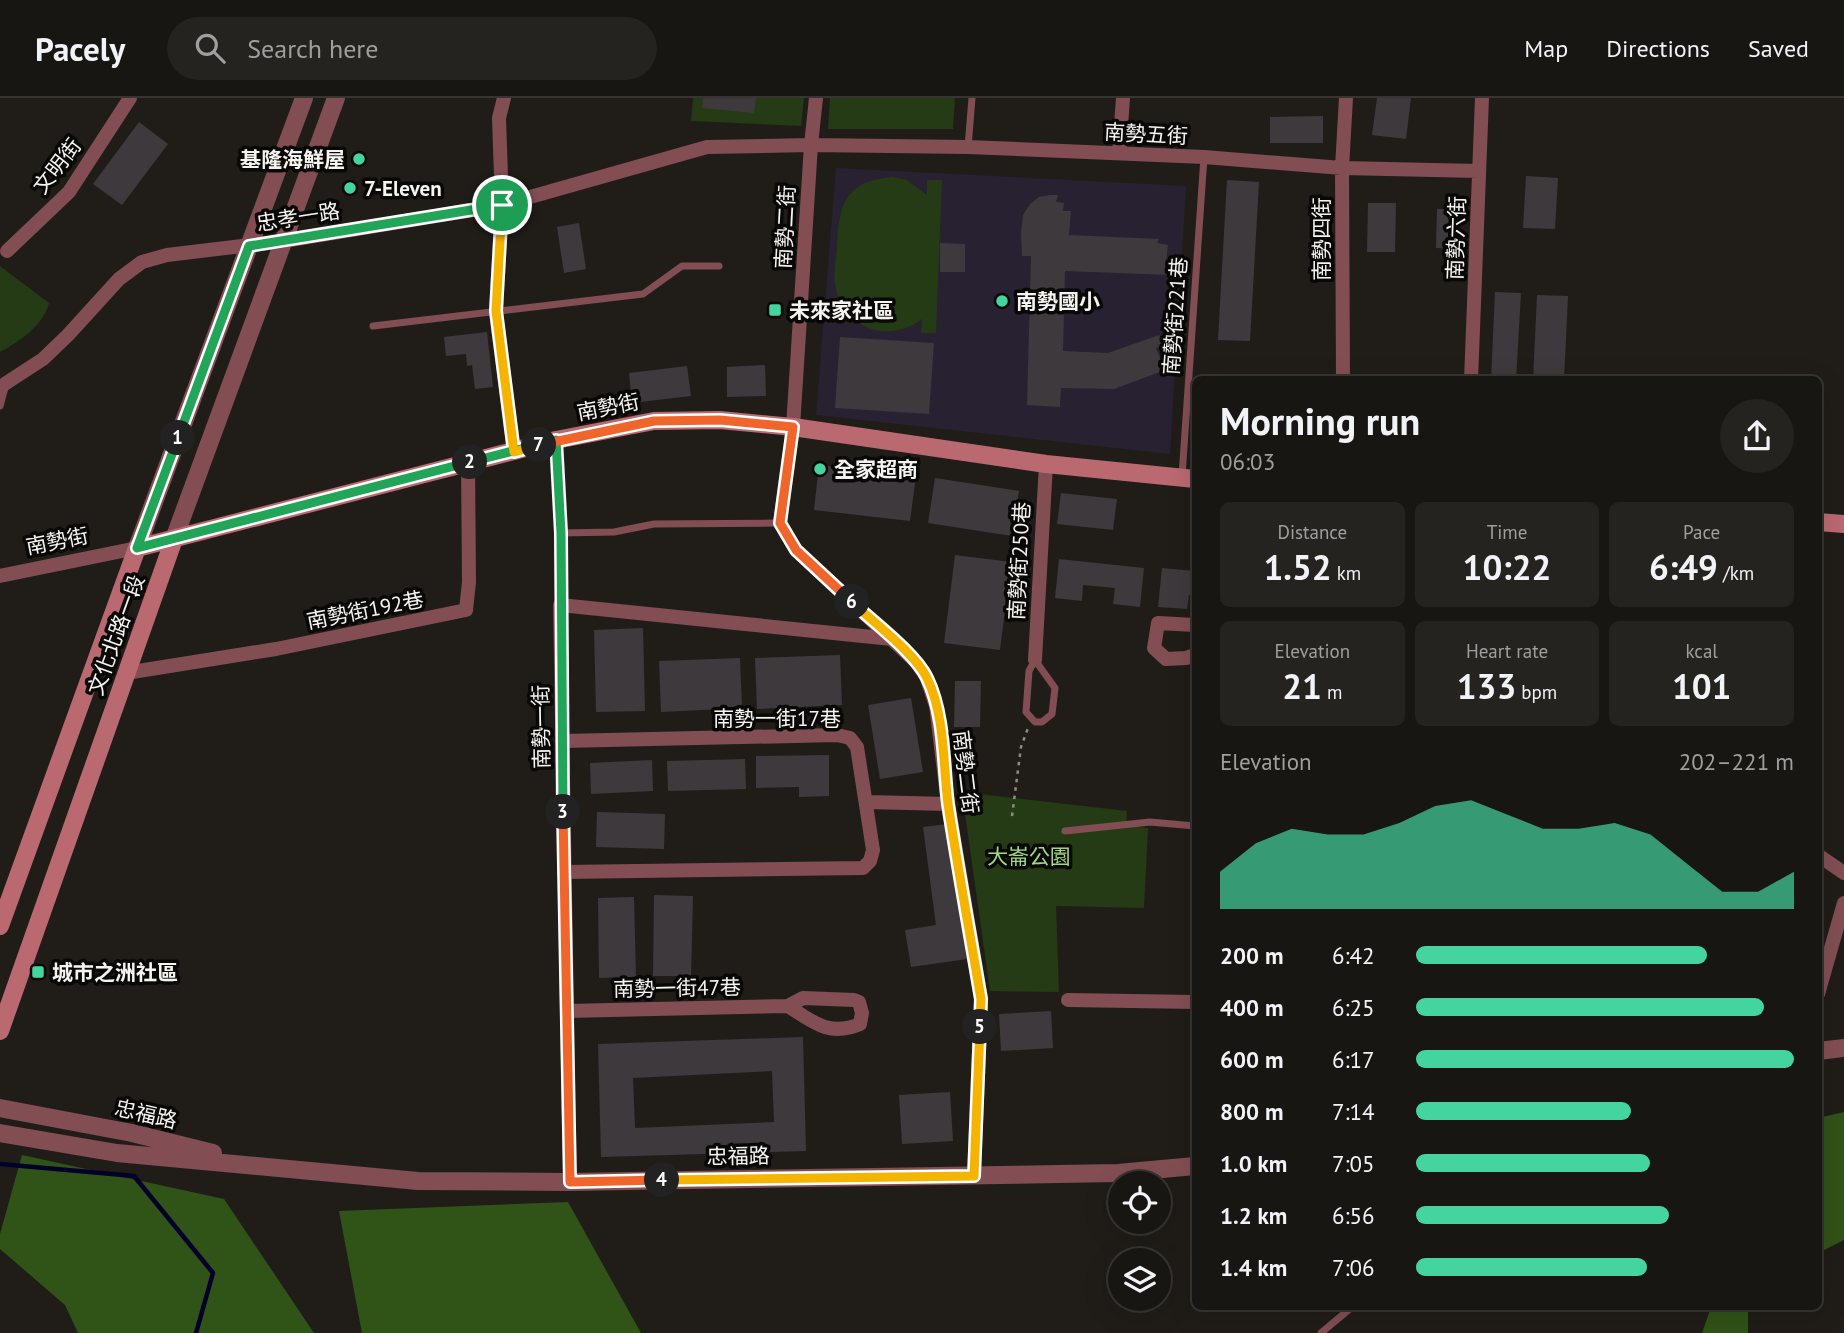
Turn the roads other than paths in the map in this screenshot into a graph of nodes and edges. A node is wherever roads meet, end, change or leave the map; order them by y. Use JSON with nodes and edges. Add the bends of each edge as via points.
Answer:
{"nodes":[{"id":1,"x":304,"y":98,"type":"edge"},
{"id":2,"x":336,"y":98,"type":"edge"},
{"id":3,"x":504,"y":98,"type":"edge"},
{"id":4,"x":816,"y":98,"type":"edge"},
{"id":5,"x":972,"y":98,"type":"edge"},
{"id":6,"x":1123,"y":98,"type":"edge"},
{"id":7,"x":1346,"y":98,"type":"edge"},
{"id":8,"x":1482,"y":98,"type":"edge"},
{"id":9,"x":125,"y":100,"type":"edge"},
{"id":10,"x":811,"y":145,"type":"junction"},
{"id":11,"x":968,"y":147,"type":"junction"},
{"id":12,"x":1119,"y":153,"type":"junction"},
{"id":13,"x":1204,"y":157,"type":"junction"},
{"id":14,"x":1342,"y":168,"type":"junction"},
{"id":15,"x":1479,"y":171,"type":"junction"},
{"id":16,"x":502,"y":205,"type":"junction"},
{"id":17,"x":284,"y":241,"type":"junction"},
{"id":18,"x":249,"y":246,"type":"junction"},
{"id":19,"x":7,"y":251,"type":"dead end"},
{"id":20,"x":719,"y":266,"type":"dead end"},
{"id":21,"x":496,"y":311,"type":"junction"},
{"id":22,"x":373,"y":326,"type":"dead end"},
{"id":23,"x":1194,"y":376,"type":"edge"},
{"id":24,"x":1343,"y":376,"type":"edge"},
{"id":25,"x":1471,"y":376,"type":"edge"},
{"id":26,"x":3,"y":386,"type":"edge"},
{"id":27,"x":0,"y":406,"type":"edge"},
{"id":28,"x":1192,"y":414,"type":"edge"},
{"id":29,"x":793,"y":427,"type":"junction"},
{"id":30,"x":556,"y":440,"type":"junction"},
{"id":31,"x":514,"y":452,"type":"junction"},
{"id":32,"x":468,"y":462,"type":"junction"},
{"id":33,"x":1046,"y":464,"type":"junction"},
{"id":34,"x":1189,"y":478,"type":"edge"},
{"id":35,"x":1822,"y":522,"type":"edge"},
{"id":36,"x":780,"y":523,"type":"junction"},
{"id":37,"x":1844,"y":524,"type":"edge"},
{"id":38,"x":561,"y":533,"type":"junction"},
{"id":39,"x":174,"y":539,"type":"junction"},
{"id":40,"x":137,"y":548,"type":"junction"},
{"id":41,"x":0,"y":576,"type":"edge"},
{"id":42,"x":560,"y":606,"type":"junction"},
{"id":43,"x":1192,"y":625,"type":"edge"},
{"id":44,"x":892,"y":639,"type":"junction"},
{"id":45,"x":1192,"y":656,"type":"edge"},
{"id":46,"x":1035,"y":660,"type":"junction"},
{"id":47,"x":127,"y":673,"type":"junction"},
{"id":48,"x":562,"y":741,"type":"junction"},
{"id":49,"x":867,"y":802,"type":"junction"},
{"id":50,"x":948,"y":804,"type":"junction"},
{"id":51,"x":1192,"y":826,"type":"edge"},
{"id":52,"x":1065,"y":831,"type":"dead end"},
{"id":53,"x":1822,"y":858,"type":"edge"},
{"id":54,"x":564,"y":872,"type":"junction"},
{"id":55,"x":1844,"y":873,"type":"edge"},
{"id":56,"x":1844,"y":903,"type":"edge"},
{"id":57,"x":0,"y":926,"type":"edge"},
{"id":58,"x":1822,"y":980,"type":"edge"},
{"id":59,"x":1068,"y":1000,"type":"dead end"},
{"id":60,"x":1192,"y":1002,"type":"edge"},
{"id":61,"x":788,"y":1006,"type":"dead end"},
{"id":62,"x":567,"y":1011,"type":"junction"},
{"id":63,"x":0,"y":1031,"type":"edge"},
{"id":64,"x":1844,"y":1048,"type":"edge"},
{"id":65,"x":1822,"y":1051,"type":"edge"},
{"id":66,"x":2,"y":1108,"type":"edge"},
{"id":67,"x":0,"y":1133,"type":"edge"},
{"id":68,"x":212,"y":1158,"type":"junction"},
{"id":69,"x":1192,"y":1166,"type":"edge"},
{"id":70,"x":974,"y":1176,"type":"junction"},
{"id":71,"x":570,"y":1182,"type":"junction"},
{"id":72,"x":1348,"y":1310,"type":"edge"},
{"id":73,"x":1321,"y":1333,"type":"edge"}],
"edges":[{"from":1,"to":18,"type":"street","name":"文化北路一段"},
{"from":2,"to":17,"type":"street","name":"文化北路一段"},
{"from":3,"to":16,"type":"street","via":[[499,118]]},
{"from":4,"to":10,"type":"street","name":"南勢二街"},
{"from":5,"to":11,"type":"lane"},
{"from":6,"to":12,"type":"street"},
{"from":7,"to":14,"type":"street","name":"南勢四街"},
{"from":8,"to":15,"type":"street","name":"南勢六街"},
{"from":9,"to":19,"type":"street","name":"文明街","via":[[69,192]]},
{"from":10,"to":11,"type":"street","name":"南勢五街"},
{"from":10,"to":16,"type":"street","name":"忠孝一路","via":[[707,147]]},
{"from":10,"to":29,"type":"street","name":"南勢二街"},
{"from":11,"to":12,"type":"street","name":"南勢五街"},
{"from":12,"to":13,"type":"street","name":"南勢五街"},
{"from":13,"to":14,"type":"street","name":"南勢五街"},
{"from":13,"to":23,"type":"lane","name":"南勢街221巷"},
{"from":14,"to":15,"type":"street","name":"南勢五街"},
{"from":14,"to":24,"type":"street","name":"南勢四街"},
{"from":15,"to":25,"type":"street","name":"南勢六街"},
{"from":16,"to":17,"type":"street","name":"忠孝一路"},
{"from":16,"to":21,"type":"street"},
{"from":17,"to":18,"type":"street","name":"忠孝一路"},
{"from":17,"to":39,"type":"street","name":"文化北路一段"},
{"from":18,"to":26,"type":"street","name":"忠孝一路","via":[[142,262],[119,279],[43,359]]},
{"from":18,"to":40,"type":"street","name":"文化北路一段"},
{"from":20,"to":21,"type":"lane","via":[[682,266],[643,294]]},
{"from":21,"to":22,"type":"lane"},
{"from":21,"to":31,"type":"street"},
{"from":26,"to":27,"type":"lane"},
{"from":28,"to":34,"type":"lane","name":"南勢街221巷"},
{"from":29,"to":30,"type":"main road","name":"南勢街","via":[[720,420],[654,421]]},
{"from":29,"to":33,"type":"main road","name":"南勢街"},
{"from":29,"to":36,"type":"street","name":"南勢二街"},
{"from":30,"to":31,"type":"main road","name":"南勢街"},
{"from":30,"to":38,"type":"lane"},
{"from":31,"to":32,"type":"main road","name":"南勢街"},
{"from":32,"to":39,"type":"main road","name":"南勢街"},
{"from":32,"to":47,"type":"street","name":"南勢街192巷","via":[[466,610],[276,649]]},
{"from":33,"to":34,"type":"main road","name":"南勢街"},
{"from":33,"to":46,"type":"street","name":"南勢街250巷"},
{"from":35,"to":37,"type":"main road"},
{"from":36,"to":38,"type":"lane","via":[[653,524],[614,533]]},
{"from":36,"to":44,"type":"street","name":"南勢二街","via":[[796,550]]},
{"from":38,"to":42,"type":"lane"},
{"from":39,"to":40,"type":"main road","name":"南勢街"},
{"from":39,"to":47,"type":"main road","name":"文化北路一段"},
{"from":40,"to":41,"type":"street","name":"南勢街"},
{"from":40,"to":57,"type":"main road","name":"文化北路一段"},
{"from":42,"to":44,"type":"street"},
{"from":42,"to":48,"type":"street","name":"南勢一街"},
{"from":43,"to":45,"type":"street","via":[[1158,622],[1154,648],[1166,659]]},
{"from":44,"to":50,"type":"street","name":"南勢二街","via":[[916,662],[931,689]]},
{"from":46,"to":46,"type":"lane","via":[[1029,671],[1026,712],[1042,722],[1052,713],[1055,688]]},
{"from":47,"to":63,"type":"main road","name":"文化北路一段"},
{"from":48,"to":49,"type":"street","name":"南勢一街17巷","via":[[837,735],[850,738],[857,747]]},
{"from":48,"to":54,"type":"street","name":"南勢一街"},
{"from":49,"to":50,"type":"street"},
{"from":49,"to":54,"type":"street","name":"南勢一街17巷","via":[[873,850],[863,868]]},
{"from":50,"to":70,"type":"street","name":"南勢二街","via":[[981,999]]},
{"from":51,"to":52,"type":"lane","via":[[1150,822]]},
{"from":53,"to":55,"type":"street"},
{"from":54,"to":62,"type":"street","name":"南勢一街"},
{"from":56,"to":58,"type":"street"},
{"from":59,"to":60,"type":"street"},
{"from":61,"to":62,"type":"street","name":"南勢一街47巷"},
{"from":62,"to":71,"type":"street","name":"南勢一街"},
{"from":64,"to":65,"type":"street"},
{"from":66,"to":68,"type":"street","name":"忠福路","via":[[132,1133]]},
{"from":67,"to":68,"type":"street","name":"忠福路","via":[[117,1153]]},
{"from":68,"to":71,"type":"street","name":"忠福路","via":[[418,1181]]},
{"from":69,"to":70,"type":"street","name":"忠福路"},
{"from":70,"to":71,"type":"street","name":"忠福路"},
{"from":72,"to":73,"type":"lane"}]}
